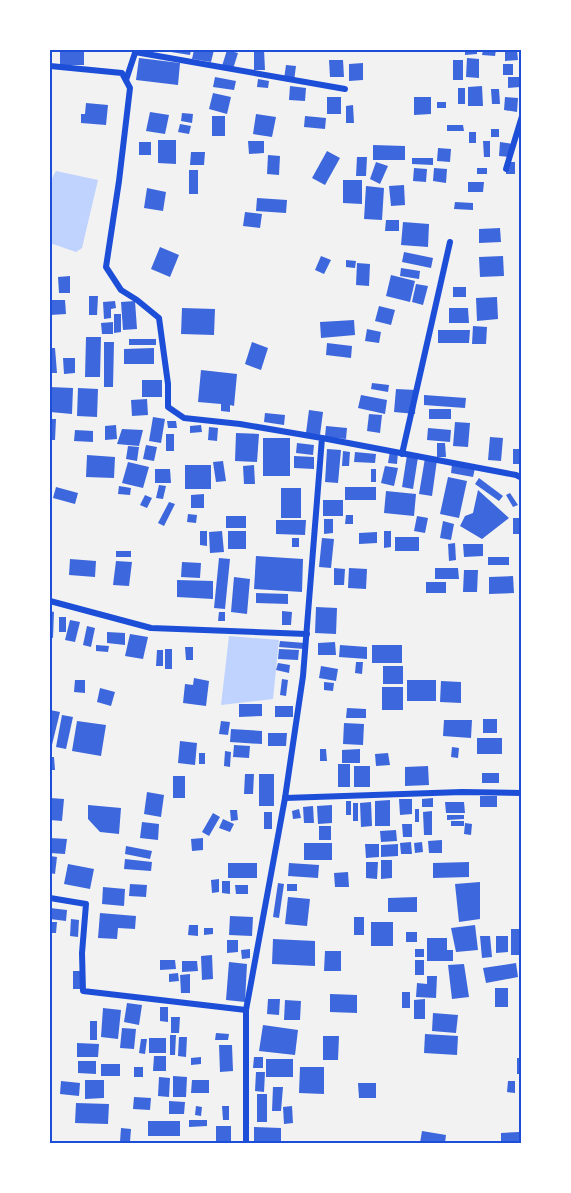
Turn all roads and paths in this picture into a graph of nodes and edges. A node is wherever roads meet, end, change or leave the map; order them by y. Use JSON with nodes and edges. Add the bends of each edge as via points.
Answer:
{"nodes":[{"id":1,"x":136,"y":51,"type":"edge"},
{"id":2,"x":50,"y":66,"type":"edge"},
{"id":3,"x":126,"y":81,"type":"junction"},
{"id":4,"x":345,"y":89,"type":"dead end"},
{"id":5,"x":522,"y":116,"type":"edge"},
{"id":6,"x":506,"y":169,"type":"dead end"},
{"id":7,"x":450,"y":243,"type":"dead end"},
{"id":8,"x":322,"y":438,"type":"junction"},
{"id":9,"x":402,"y":454,"type":"junction"},
{"id":10,"x":522,"y":478,"type":"edge"},
{"id":11,"x":50,"y":601,"type":"edge"},
{"id":12,"x":307,"y":634,"type":"junction"},
{"id":13,"x":522,"y":793,"type":"edge"},
{"id":14,"x":285,"y":798,"type":"junction"},
{"id":15,"x":50,"y":898,"type":"edge"},
{"id":16,"x":246,"y":1010,"type":"junction"},
{"id":17,"x":246,"y":1143,"type":"edge"}],
"edges":[{"from":1,"to":3,"type":"street"},
{"from":1,"to":4,"type":"street"},
{"from":2,"to":3,"type":"street","via":[[122,73]]},
{"from":3,"to":8,"type":"street","via":[[130,88],[106,267],[121,290],[159,318],[168,407],[184,418]]},
{"from":5,"to":6,"type":"street"},
{"from":7,"to":9,"type":"street"},
{"from":8,"to":9,"type":"street"},
{"from":8,"to":12,"type":"street"},
{"from":9,"to":10,"type":"street"},
{"from":11,"to":12,"type":"street","via":[[151,628]]},
{"from":12,"to":14,"type":"street"},
{"from":13,"to":14,"type":"street"},
{"from":14,"to":16,"type":"street"},
{"from":15,"to":16,"type":"street","via":[[86,904],[83,991]]},
{"from":16,"to":17,"type":"street"}]}
